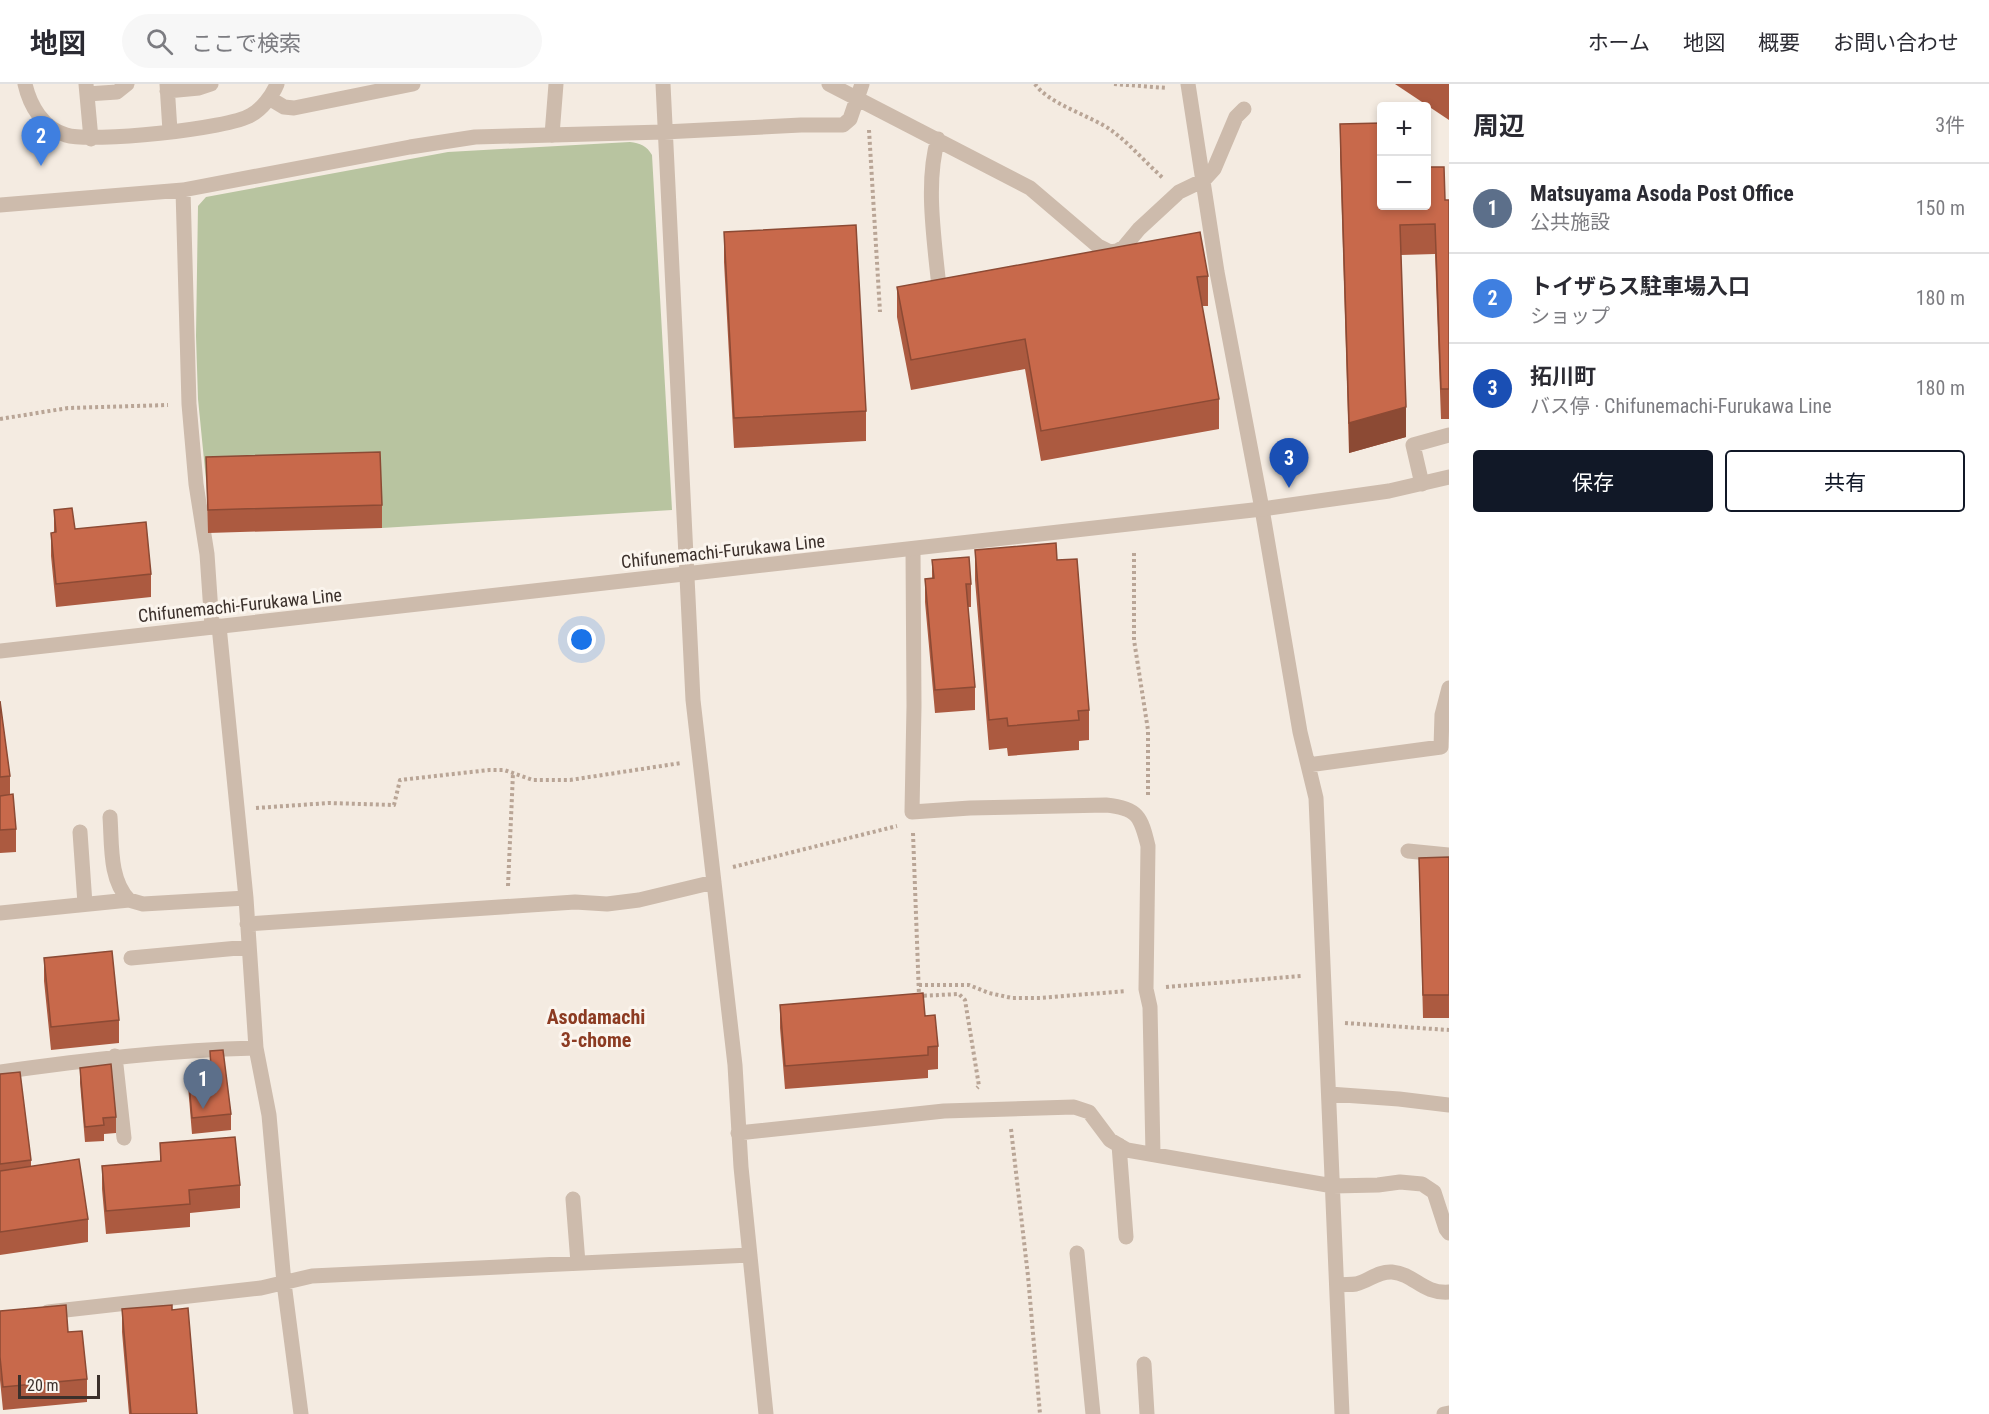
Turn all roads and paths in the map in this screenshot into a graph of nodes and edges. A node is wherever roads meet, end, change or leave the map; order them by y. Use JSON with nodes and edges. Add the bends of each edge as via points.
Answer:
{"nodes":[{"id":1,"x":25,"y":84,"type":"edge"},
{"id":2,"x":127,"y":84,"type":"edge"},
{"id":3,"x":211,"y":84,"type":"edge"},
{"id":4,"x":277,"y":84,"type":"edge"},
{"id":5,"x":413,"y":84,"type":"edge"},
{"id":6,"x":556,"y":84,"type":"edge"},
{"id":7,"x":663,"y":84,"type":"edge"},
{"id":8,"x":828,"y":84,"type":"edge"},
{"id":9,"x":1035,"y":84,"type":"edge"},
{"id":10,"x":1114,"y":84,"type":"edge"},
{"id":11,"x":167,"y":87,"type":"edge"},
{"id":12,"x":1189,"y":87,"type":"edge"},
{"id":13,"x":86,"y":89,"type":"edge"},
{"id":14,"x":862,"y":95,"type":"edge"},
{"id":15,"x":269,"y":98,"type":"junction"},
{"id":16,"x":1244,"y":109,"type":"dead end"},
{"id":17,"x":170,"y":131,"type":"junction"},
{"id":18,"x":664,"y":132,"type":"junction"},
{"id":19,"x":552,"y":135,"type":"junction"},
{"id":20,"x":91,"y":139,"type":"junction"},
{"id":21,"x":938,"y":139,"type":"junction"},
{"id":22,"x":1204,"y":180,"type":"junction"},
{"id":23,"x":183,"y":190,"type":"junction"},
{"id":24,"x":1179,"y":192,"type":"junction"},
{"id":25,"x":0,"y":206,"type":"edge"},
{"id":26,"x":940,"y":298,"type":"edge"},
{"id":27,"x":880,"y":312,"type":"dead end"},
{"id":28,"x":189,"y":404,"type":"junction"},
{"id":29,"x":0,"y":419,"type":"edge"},
{"id":30,"x":1449,"y":435,"type":"edge"},
{"id":31,"x":1449,"y":477,"type":"edge"},
{"id":32,"x":1422,"y":484,"type":"junction"},
{"id":33,"x":1262,"y":509,"type":"junction"},
{"id":34,"x":913,"y":550,"type":"junction"},
{"id":35,"x":1134,"y":554,"type":"dead end"},
{"id":36,"x":687,"y":574,"type":"junction"},
{"id":37,"x":215,"y":627,"type":"junction"},
{"id":38,"x":0,"y":651,"type":"edge"},
{"id":39,"x":1449,"y":688,"type":"edge"},
{"id":40,"x":700,"y":760,"type":"junction"},
{"id":41,"x":1308,"y":765,"type":"junction"},
{"id":42,"x":513,"y":772,"type":"junction"},
{"id":43,"x":238,"y":810,"type":"junction"},
{"id":44,"x":1136,"y":814,"type":"junction"},
{"id":45,"x":110,"y":817,"type":"dead end"},
{"id":46,"x":912,"y":817,"type":"junction"},
{"id":47,"x":80,"y":832,"type":"dead end"},
{"id":48,"x":1408,"y":851,"type":"dead end"},
{"id":49,"x":1449,"y":855,"type":"edge"},
{"id":50,"x":713,"y":877,"type":"junction"},
{"id":51,"x":246,"y":898,"type":"junction"},
{"id":52,"x":129,"y":900,"type":"junction"},
{"id":53,"x":85,"y":904,"type":"junction"},
{"id":54,"x":507,"y":907,"type":"junction"},
{"id":55,"x":0,"y":913,"type":"edge"},
{"id":56,"x":247,"y":924,"type":"junction"},
{"id":57,"x":249,"y":947,"type":"junction"},
{"id":58,"x":131,"y":958,"type":"dead end"},
{"id":59,"x":1324,"y":974,"type":"junction"},
{"id":60,"x":919,"y":985,"type":"junction"},
{"id":61,"x":1146,"y":989,"type":"junction"},
{"id":62,"x":1326,"y":1022,"type":"junction"},
{"id":63,"x":1449,"y":1030,"type":"edge"},
{"id":64,"x":256,"y":1048,"type":"junction"},
{"id":65,"x":115,"y":1056,"type":"junction"},
{"id":66,"x":0,"y":1072,"type":"edge"},
{"id":67,"x":1329,"y":1094,"type":"junction"},
{"id":68,"x":1449,"y":1105,"type":"edge"},
{"id":69,"x":1009,"y":1108,"type":"junction"},
{"id":70,"x":970,"y":1110,"type":"junction"},
{"id":71,"x":738,"y":1133,"type":"junction"},
{"id":72,"x":124,"y":1138,"type":"dead end"},
{"id":73,"x":1119,"y":1145,"type":"junction"},
{"id":74,"x":1152,"y":1154,"type":"junction"},
{"id":75,"x":1333,"y":1186,"type":"junction"},
{"id":76,"x":573,"y":1199,"type":"dead end"},
{"id":77,"x":1449,"y":1233,"type":"edge"},
{"id":78,"x":1126,"y":1237,"type":"dead end"},
{"id":79,"x":1077,"y":1253,"type":"dead end"},
{"id":80,"x":750,"y":1255,"type":"junction"},
{"id":81,"x":578,"y":1263,"type":"junction"},
{"id":82,"x":285,"y":1283,"type":"junction"},
{"id":83,"x":1337,"y":1285,"type":"junction"},
{"id":84,"x":1449,"y":1292,"type":"edge"},
{"id":85,"x":32,"y":1314,"type":"edge"},
{"id":86,"x":1144,"y":1364,"type":"dead end"},
{"id":87,"x":1449,"y":1413,"type":"edge"},
{"id":88,"x":301,"y":1414,"type":"edge"},
{"id":89,"x":766,"y":1414,"type":"edge"},
{"id":90,"x":1040,"y":1414,"type":"edge"},
{"id":91,"x":1093,"y":1414,"type":"edge"},
{"id":92,"x":1147,"y":1414,"type":"edge"},
{"id":93,"x":1342,"y":1414,"type":"edge"},
{"id":94,"x":1444,"y":1414,"type":"edge"}],
"edges":[{"from":1,"to":20,"type":"street","via":[[33,107],[45,123],[65,135]]},
{"from":2,"to":13,"type":"street","via":[[117,92]]},
{"from":3,"to":11,"type":"street","via":[[199,88]]},
{"from":4,"to":15,"type":"street"},
{"from":5,"to":15,"type":"street","via":[[294,108]]},
{"from":6,"to":19,"type":"street"},
{"from":7,"to":18,"type":"street"},
{"from":8,"to":14,"type":"street"},
{"from":9,"to":24,"type":"path","via":[[1041,92],[1113,132]]},
{"from":10,"to":12,"type":"path"},
{"from":11,"to":17,"type":"street"},
{"from":12,"to":22,"type":"street"},
{"from":13,"to":20,"type":"street"},
{"from":14,"to":18,"type":"street","via":[[843,125]]},
{"from":14,"to":21,"type":"street"},
{"from":14,"to":27,"type":"path"},
{"from":15,"to":17,"type":"street","via":[[252,115],[240,120]]},
{"from":16,"to":22,"type":"street","via":[[1236,117],[1214,169]]},
{"from":17,"to":20,"type":"street"},
{"from":18,"to":19,"type":"street"},
{"from":18,"to":36,"type":"street"},
{"from":19,"to":23,"type":"street","via":[[475,137],[421,145]]},
{"from":21,"to":24,"type":"street","via":[[1030,188],[1110,252],[1124,247]]},
{"from":21,"to":26,"type":"street","via":[[932,175]]},
{"from":22,"to":24,"type":"street"},
{"from":22,"to":33,"type":"street","via":[[1217,272]]},
{"from":23,"to":25,"type":"street"},
{"from":23,"to":28,"type":"street"},
{"from":28,"to":29,"type":"path","via":[[68,408]]},
{"from":28,"to":37,"type":"street"},
{"from":30,"to":32,"type":"street","via":[[1413,446]]},
{"from":31,"to":32,"type":"street","name":"Chifunemachi-Furukawa Line"},
{"from":32,"to":33,"type":"street","name":"Chifunemachi-Furukawa Line"},
{"from":33,"to":34,"type":"street","name":"Chifunemachi-Furukawa Line"},
{"from":33,"to":41,"type":"street"},
{"from":34,"to":36,"type":"street","name":"Chifunemachi-Furukawa Line"},
{"from":34,"to":46,"type":"street"},
{"from":35,"to":44,"type":"path","via":[[1134,640],[1149,760],[1148,798]]},
{"from":36,"to":37,"type":"street","name":"Chifunemachi-Furukawa Line"},
{"from":36,"to":40,"type":"street"},
{"from":37,"to":38,"type":"street","name":"Chifunemachi-Furukawa Line"},
{"from":37,"to":43,"type":"street"},
{"from":39,"to":41,"type":"street","via":[[1442,715],[1441,747]]},
{"from":40,"to":42,"type":"path","via":[[570,780],[533,780]]},
{"from":40,"to":50,"type":"street"},
{"from":41,"to":59,"type":"street","via":[[1316,798]]},
{"from":42,"to":43,"type":"path","via":[[489,770],[400,780],[394,805],[329,803]]},
{"from":42,"to":54,"type":"path"},
{"from":43,"to":51,"type":"street"},
{"from":44,"to":46,"type":"street","via":[[1121,806],[1106,805],[970,808]]},
{"from":44,"to":61,"type":"street","via":[[1143,823],[1148,846]]},
{"from":45,"to":52,"type":"street","via":[[116,876],[120,891]]},
{"from":46,"to":50,"type":"path"},
{"from":46,"to":60,"type":"path"},
{"from":47,"to":53,"type":"street"},
{"from":48,"to":49,"type":"street"},
{"from":50,"to":54,"type":"street","via":[[639,900]]},
{"from":50,"to":71,"type":"street","via":[[735,1065]]},
{"from":51,"to":52,"type":"street","via":[[143,904]]},
{"from":51,"to":56,"type":"street"},
{"from":52,"to":53,"type":"street"},
{"from":53,"to":55,"type":"street"},
{"from":54,"to":56,"type":"street"},
{"from":56,"to":57,"type":"street"},
{"from":57,"to":58,"type":"street"},
{"from":57,"to":64,"type":"street"},
{"from":59,"to":61,"type":"path"},
{"from":59,"to":62,"type":"street"},
{"from":60,"to":61,"type":"path","via":[[969,985],[1012,998]]},
{"from":60,"to":70,"type":"path","via":[[919,996],[959,994],[965,1000],[979,1086],[969,1095]]},
{"from":61,"to":74,"type":"street","via":[[1150,1007]]},
{"from":62,"to":63,"type":"path"},
{"from":62,"to":67,"type":"street"},
{"from":64,"to":65,"type":"street"},
{"from":64,"to":82,"type":"street","via":[[269,1115]]},
{"from":65,"to":66,"type":"street"},
{"from":65,"to":72,"type":"street"},
{"from":67,"to":68,"type":"street"},
{"from":67,"to":75,"type":"street"},
{"from":69,"to":70,"type":"street"},
{"from":69,"to":73,"type":"street","via":[[1074,1107],[1089,1112],[1110,1140]]},
{"from":69,"to":90,"type":"path"},
{"from":70,"to":71,"type":"street"},
{"from":71,"to":80,"type":"street"},
{"from":73,"to":74,"type":"street"},
{"from":73,"to":78,"type":"street"},
{"from":74,"to":75,"type":"street"},
{"from":75,"to":77,"type":"street","via":[[1422,1184],[1434,1192]]},
{"from":75,"to":83,"type":"street"},
{"from":76,"to":81,"type":"street"},
{"from":79,"to":91,"type":"street"},
{"from":80,"to":81,"type":"street"},
{"from":80,"to":89,"type":"street"},
{"from":81,"to":82,"type":"street","via":[[312,1276]]},
{"from":82,"to":85,"type":"street"},
{"from":82,"to":88,"type":"street"},
{"from":83,"to":84,"type":"street","via":[[1356,1284],[1391,1272],[1407,1275],[1421,1287],[1438,1293]]},
{"from":83,"to":93,"type":"street"},
{"from":86,"to":92,"type":"street"},
{"from":87,"to":94,"type":"street"}]}
